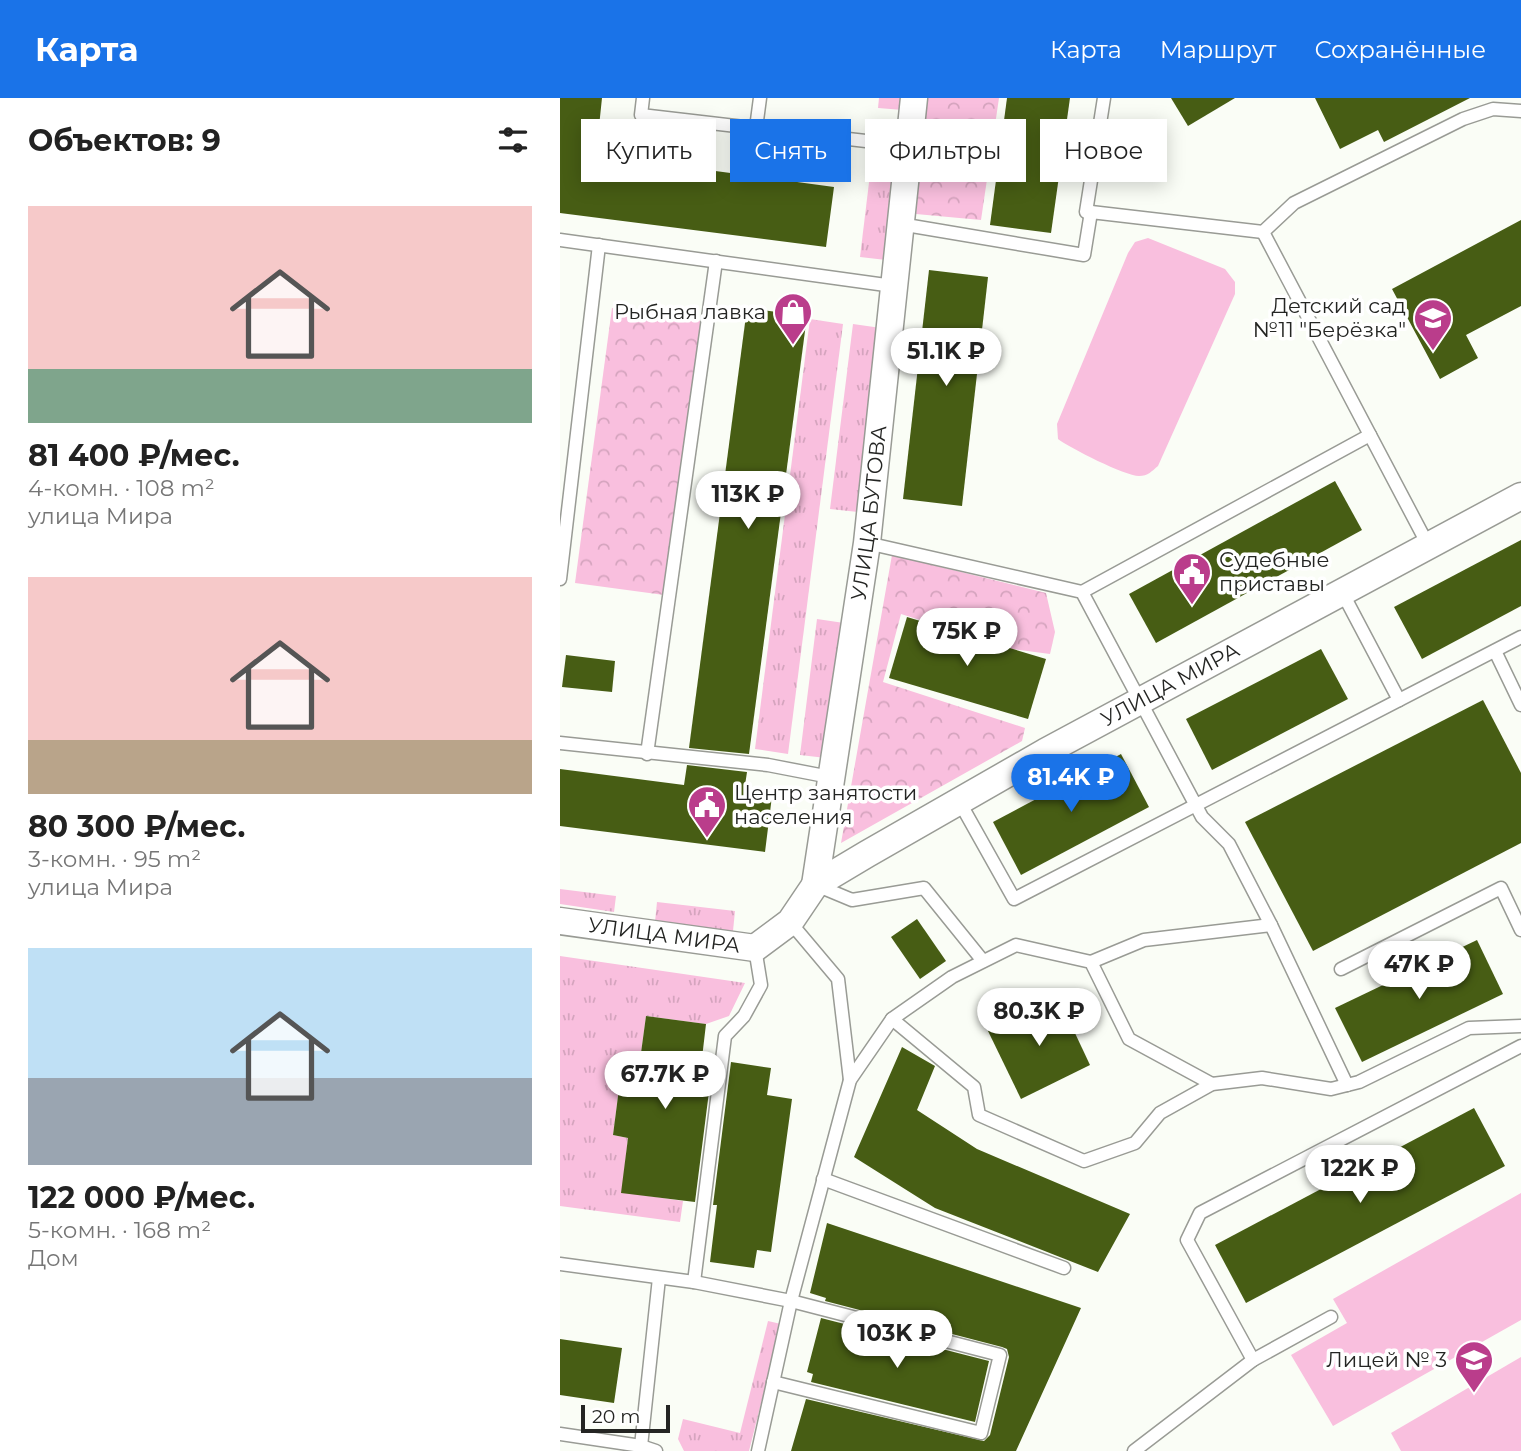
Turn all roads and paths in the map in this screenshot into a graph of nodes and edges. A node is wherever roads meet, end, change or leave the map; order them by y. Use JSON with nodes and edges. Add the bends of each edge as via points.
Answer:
{"nodes":[{"id":1,"x":643,"y":98,"type":"edge"},
{"id":2,"x":760,"y":98,"type":"edge"},
{"id":3,"x":914,"y":98,"type":"edge"},
{"id":4,"x":1104,"y":98,"type":"edge"},
{"id":5,"x":1492,"y":103,"type":"edge"},
{"id":6,"x":1521,"y":111,"type":"edge"},
{"id":7,"x":757,"y":119,"type":"edge"},
{"id":8,"x":912,"y":119,"type":"edge"},
{"id":9,"x":730,"y":125,"type":"edge"},
{"id":10,"x":905,"y":182,"type":"edge"},
{"id":11,"x":1091,"y":212,"type":"junction"},
{"id":12,"x":900,"y":224,"type":"junction"},
{"id":13,"x":1263,"y":232,"type":"junction"},
{"id":14,"x":560,"y":240,"type":"edge"},
{"id":15,"x":599,"y":245,"type":"junction"},
{"id":16,"x":716,"y":261,"type":"junction"},
{"id":17,"x":893,"y":286,"type":"junction"},
{"id":18,"x":1370,"y":435,"type":"junction"},
{"id":19,"x":1521,"y":496,"type":"edge"},
{"id":20,"x":867,"y":543,"type":"junction"},
{"id":21,"x":1429,"y":545,"type":"junction"},
{"id":22,"x":560,"y":579,"type":"edge"},
{"id":23,"x":1082,"y":592,"type":"junction"},
{"id":24,"x":1342,"y":592,"type":"junction"},
{"id":25,"x":1521,"y":637,"type":"edge"},
{"id":26,"x":1495,"y":651,"type":"junction"},
{"id":27,"x":1399,"y":700,"type":"junction"},
{"id":28,"x":1140,"y":701,"type":"junction"},
{"id":29,"x":1521,"y":705,"type":"edge"},
{"id":30,"x":560,"y":743,"type":"edge"},
{"id":31,"x":647,"y":754,"type":"junction"},
{"id":32,"x":830,"y":777,"type":"junction"},
{"id":33,"x":959,"y":801,"type":"junction"},
{"id":34,"x":1195,"y":806,"type":"junction"},
{"id":35,"x":815,"y":885,"type":"junction"},
{"id":36,"x":560,"y":921,"type":"edge"},
{"id":37,"x":790,"y":922,"type":"junction"},
{"id":38,"x":1271,"y":925,"type":"junction"},
{"id":39,"x":1521,"y":930,"type":"edge"},
{"id":40,"x":755,"y":948,"type":"junction"},
{"id":41,"x":984,"y":961,"type":"junction"},
{"id":42,"x":1091,"y":962,"type":"junction"},
{"id":43,"x":1341,"y":969,"type":"dead end"},
{"id":44,"x":892,"y":1019,"type":"junction"},
{"id":45,"x":1521,"y":1026,"type":"edge"},
{"id":46,"x":1521,"y":1046,"type":"edge"},
{"id":47,"x":850,"y":1080,"type":"junction"},
{"id":48,"x":1212,"y":1084,"type":"junction"},
{"id":49,"x":1347,"y":1085,"type":"junction"},
{"id":50,"x":823,"y":1179,"type":"junction"},
{"id":51,"x":560,"y":1264,"type":"edge"},
{"id":52,"x":1064,"y":1268,"type":"dead end"},
{"id":53,"x":659,"y":1278,"type":"junction"},
{"id":54,"x":694,"y":1282,"type":"junction"},
{"id":55,"x":791,"y":1301,"type":"junction"},
{"id":56,"x":1331,"y":1317,"type":"dead end"},
{"id":57,"x":1253,"y":1360,"type":"junction"},
{"id":58,"x":773,"y":1382,"type":"junction"},
{"id":59,"x":560,"y":1434,"type":"edge"},
{"id":60,"x":641,"y":1446,"type":"junction"},
{"id":61,"x":656,"y":1451,"type":"edge"},
{"id":62,"x":758,"y":1451,"type":"edge"},
{"id":63,"x":1133,"y":1451,"type":"edge"}],
"edges":[{"from":1,"to":9,"type":"lane","via":[[641,115]]},
{"from":2,"to":7,"type":"lane"},
{"from":3,"to":8,"type":"street","name":"УЛИЦА БУТОВА"},
{"from":4,"to":11,"type":"lane","via":[[1086,212]]},
{"from":5,"to":6,"type":"lane"},
{"from":5,"to":13,"type":"lane","via":[[1294,203]]},
{"from":10,"to":12,"type":"street","name":"УЛИЦА БУТОВА"},
{"from":11,"to":12,"type":"lane","via":[[1084,255]]},
{"from":11,"to":13,"type":"lane"},
{"from":12,"to":17,"type":"street","name":"УЛИЦА БУТОВА"},
{"from":13,"to":18,"type":"lane"},
{"from":14,"to":15,"type":"lane"},
{"from":15,"to":16,"type":"lane"},
{"from":15,"to":22,"type":"lane"},
{"from":16,"to":17,"type":"lane"},
{"from":16,"to":31,"type":"lane"},
{"from":17,"to":20,"type":"street","name":"УЛИЦА БУТОВА"},
{"from":18,"to":21,"type":"lane"},
{"from":18,"to":23,"type":"lane"},
{"from":19,"to":21,"type":"street","name":"УЛИЦА МИРА"},
{"from":20,"to":23,"type":"lane"},
{"from":20,"to":32,"type":"street","name":"УЛИЦА БУТОВА"},
{"from":21,"to":24,"type":"street","name":"УЛИЦА МИРА"},
{"from":23,"to":28,"type":"lane"},
{"from":24,"to":27,"type":"lane"},
{"from":24,"to":28,"type":"street","name":"УЛИЦА МИРА"},
{"from":25,"to":26,"type":"lane"},
{"from":26,"to":27,"type":"lane"},
{"from":26,"to":29,"type":"lane"},
{"from":27,"to":34,"type":"lane"},
{"from":28,"to":33,"type":"street","name":"УЛИЦА МИРА"},
{"from":28,"to":34,"type":"lane"},
{"from":30,"to":31,"type":"lane"},
{"from":31,"to":32,"type":"lane","via":[[768,765]]},
{"from":32,"to":35,"type":"street","name":"УЛИЦА БУТОВА"},
{"from":33,"to":34,"type":"lane","via":[[1014,899]]},
{"from":33,"to":35,"type":"street","name":"УЛИЦА МИРА"},
{"from":34,"to":38,"type":"lane","via":[[1229,844]]},
{"from":35,"to":37,"type":"street","name":"УЛИЦА МИРА"},
{"from":35,"to":41,"type":"lane","via":[[852,900],[924,888]]},
{"from":36,"to":40,"type":"street","name":"УЛИЦА МИРА"},
{"from":37,"to":40,"type":"street","name":"УЛИЦА МИРА"},
{"from":37,"to":47,"type":"lane","via":[[838,979]]},
{"from":38,"to":42,"type":"lane","via":[[1144,940]]},
{"from":38,"to":49,"type":"lane"},
{"from":39,"to":43,"type":"lane","via":[[1501,888]]},
{"from":40,"to":54,"type":"lane","via":[[761,985],[744,1016],[725,1036]]},
{"from":41,"to":42,"type":"lane","via":[[1016,945]]},
{"from":41,"to":44,"type":"lane","via":[[952,977]]},
{"from":42,"to":48,"type":"lane","via":[[1129,1039]]},
{"from":44,"to":47,"type":"lane"},
{"from":44,"to":48,"type":"lane","via":[[974,1087],[979,1115],[1084,1161],[1135,1143],[1160,1113]]},
{"from":45,"to":49,"type":"lane","via":[[1469,1028]]},
{"from":46,"to":57,"type":"lane","via":[[1200,1213],[1187,1240]]},
{"from":47,"to":50,"type":"lane"},
{"from":48,"to":49,"type":"lane","via":[[1262,1078],[1331,1089]]},
{"from":50,"to":52,"type":"lane"},
{"from":50,"to":55,"type":"lane"},
{"from":51,"to":53,"type":"lane"},
{"from":53,"to":54,"type":"lane"},
{"from":53,"to":60,"type":"lane"},
{"from":54,"to":55,"type":"lane"},
{"from":55,"to":58,"type":"lane"},
{"from":55,"to":58,"type":"lane","via":[[1000,1355],[981,1433]]},
{"from":56,"to":57,"type":"lane"},
{"from":57,"to":63,"type":"lane"},
{"from":58,"to":62,"type":"lane"},
{"from":59,"to":60,"type":"lane"},
{"from":60,"to":61,"type":"lane"}]}
